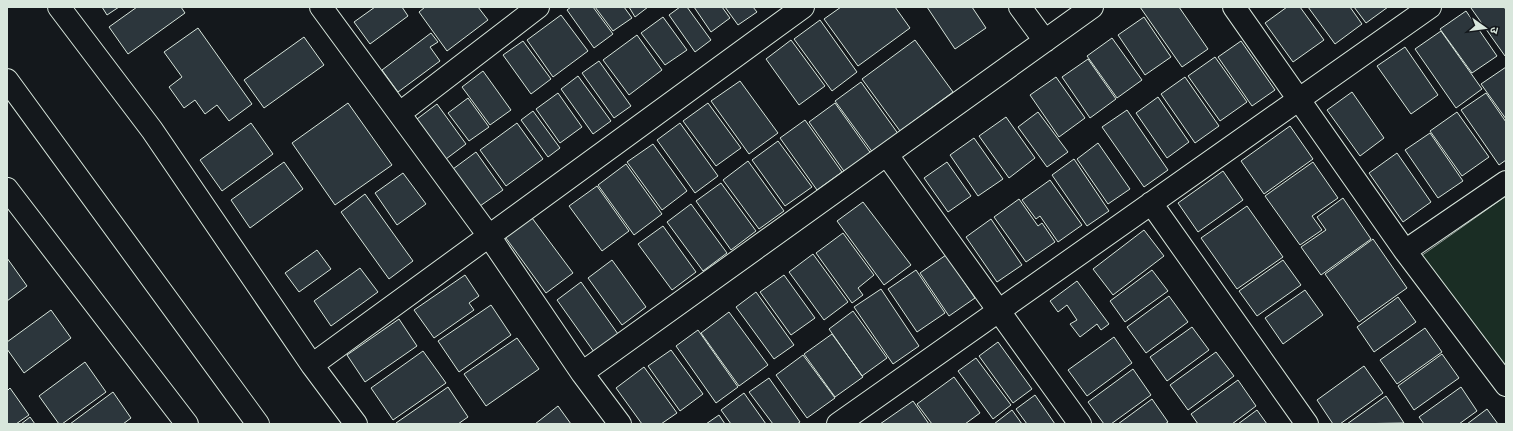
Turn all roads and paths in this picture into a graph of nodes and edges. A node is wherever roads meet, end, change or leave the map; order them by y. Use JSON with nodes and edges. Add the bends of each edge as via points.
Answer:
{"nodes":[{"id":1,"x":59,"y":7,"type":"edge"},
{"id":2,"x":322,"y":7,"type":"edge"},
{"id":3,"x":1020,"y":7,"type":"edge"},
{"id":4,"x":1092,"y":7,"type":"edge"},
{"id":5,"x":1234,"y":7,"type":"edge"},
{"id":6,"x":1430,"y":7,"type":"edge"},
{"id":7,"x":528,"y":10,"type":"edge"},
{"id":8,"x":790,"y":11,"type":"edge"},
{"id":9,"x":1045,"y":41,"type":"junction"},
{"id":10,"x":7,"y":80,"type":"edge"},
{"id":11,"x":1299,"y":99,"type":"junction"},
{"id":12,"x":400,"y":113,"type":"junction"},
{"id":13,"x":887,"y":155,"type":"junction"},
{"id":14,"x":1506,"y":182,"type":"edge"},
{"id":15,"x":7,"y":189,"type":"edge"},
{"id":16,"x":1152,"y":203,"type":"junction"},
{"id":17,"x":489,"y":236,"type":"junction"},
{"id":18,"x":1405,"y":251,"type":"junction"},
{"id":19,"x":999,"y":311,"type":"junction"},
{"id":20,"x":312,"y":365,"type":"junction"},
{"id":21,"x":582,"y":374,"type":"junction"},
{"id":22,"x":1506,"y":385,"type":"edge"},
{"id":23,"x":187,"y":424,"type":"edge"},
{"id":24,"x":258,"y":424,"type":"edge"},
{"id":25,"x":356,"y":424,"type":"edge"},
{"id":26,"x":620,"y":424,"type":"edge"},
{"id":27,"x":838,"y":424,"type":"edge"},
{"id":28,"x":1080,"y":424,"type":"edge"},
{"id":29,"x":1307,"y":424,"type":"edge"}],
"edges":[{"from":1,"to":20,"type":"street","via":[[152,130]]},
{"from":2,"to":12,"type":"street"},
{"from":3,"to":9,"type":"street"},
{"from":4,"to":9,"type":"street"},
{"from":5,"to":11,"type":"street"},
{"from":6,"to":11,"type":"street"},
{"from":7,"to":12,"type":"street"},
{"from":8,"to":17,"type":"street"},
{"from":9,"to":13,"type":"street"},
{"from":10,"to":24,"type":"street"},
{"from":11,"to":16,"type":"street"},
{"from":11,"to":18,"type":"street"},
{"from":12,"to":17,"type":"street"},
{"from":13,"to":19,"type":"street"},
{"from":13,"to":21,"type":"street"},
{"from":14,"to":18,"type":"street"},
{"from":15,"to":23,"type":"street"},
{"from":16,"to":19,"type":"street"},
{"from":16,"to":29,"type":"street"},
{"from":17,"to":20,"type":"street"},
{"from":17,"to":21,"type":"street"},
{"from":18,"to":22,"type":"street"},
{"from":19,"to":27,"type":"street"},
{"from":19,"to":28,"type":"street"},
{"from":20,"to":25,"type":"street"},
{"from":21,"to":26,"type":"street"}]}
